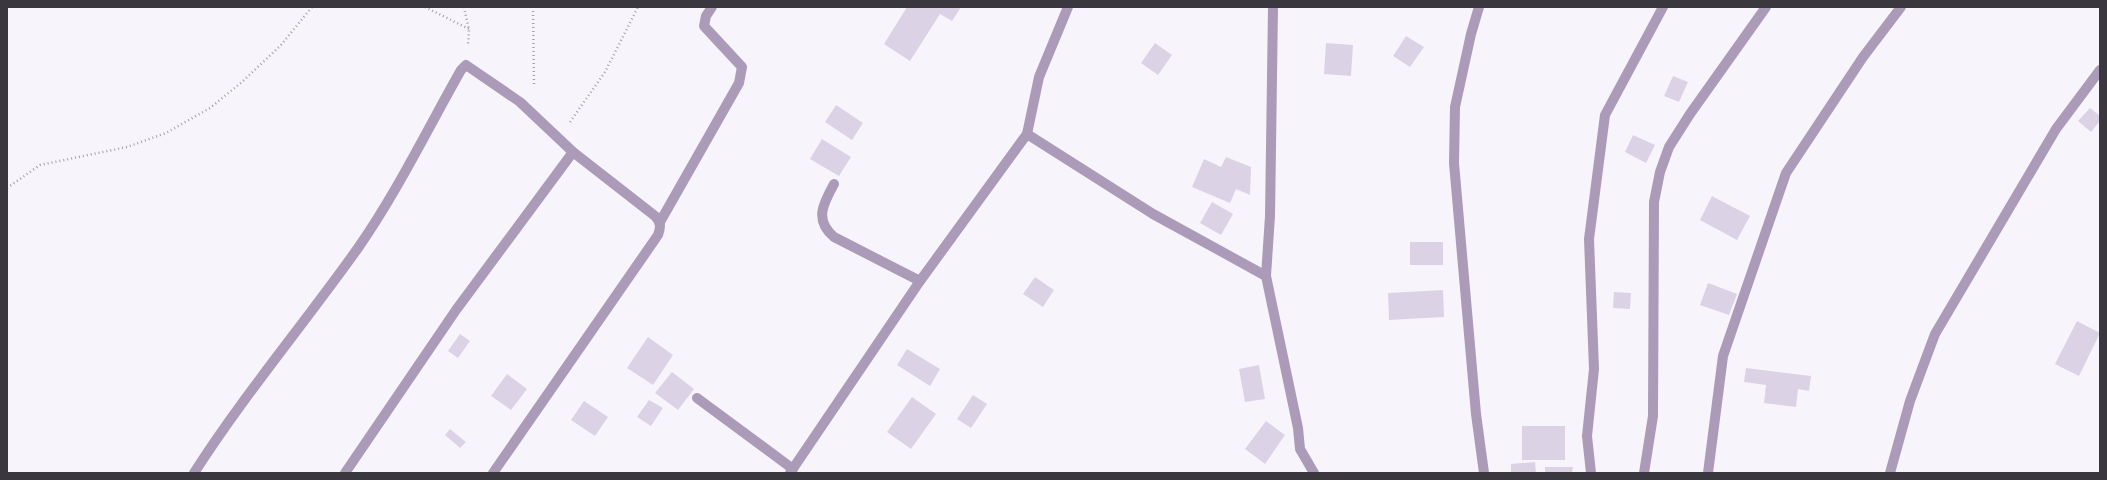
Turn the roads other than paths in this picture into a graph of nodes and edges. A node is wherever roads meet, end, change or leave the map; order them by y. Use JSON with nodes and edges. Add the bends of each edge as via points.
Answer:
{"nodes":[{"id":1,"x":712,"y":7,"type":"edge"},
{"id":2,"x":1068,"y":7,"type":"edge"},
{"id":3,"x":1273,"y":7,"type":"edge"},
{"id":4,"x":1479,"y":7,"type":"edge"},
{"id":5,"x":1663,"y":7,"type":"edge"},
{"id":6,"x":1766,"y":7,"type":"edge"},
{"id":7,"x":1901,"y":7,"type":"edge"},
{"id":8,"x":2100,"y":70,"type":"edge"},
{"id":9,"x":1027,"y":134,"type":"junction"},
{"id":10,"x":573,"y":152,"type":"junction"},
{"id":11,"x":834,"y":184,"type":"dead end"},
{"id":12,"x":660,"y":222,"type":"junction"},
{"id":13,"x":1266,"y":276,"type":"junction"},
{"id":14,"x":920,"y":281,"type":"junction"},
{"id":15,"x":697,"y":398,"type":"dead end"},
{"id":16,"x":792,"y":471,"type":"edge"},
{"id":17,"x":194,"y":473,"type":"edge"},
{"id":18,"x":345,"y":473,"type":"edge"},
{"id":19,"x":493,"y":473,"type":"edge"},
{"id":20,"x":1314,"y":473,"type":"edge"},
{"id":21,"x":1484,"y":473,"type":"edge"},
{"id":22,"x":1591,"y":473,"type":"edge"},
{"id":23,"x":1644,"y":473,"type":"edge"},
{"id":24,"x":1708,"y":473,"type":"edge"},
{"id":25,"x":1890,"y":473,"type":"edge"}],
"edges":[{"from":1,"to":12,"type":"street","via":[[706,16],[704,26],[742,67],[739,83]]},
{"from":2,"to":9,"type":"street","via":[[1039,77]]},
{"from":3,"to":13,"type":"street","via":[[1270,216]]},
{"from":4,"to":21,"type":"street","via":[[1455,107],[1454,163],[1476,414]]},
{"from":5,"to":22,"type":"street","via":[[1605,116],[1589,239],[1594,369],[1587,436]]},
{"from":6,"to":23,"type":"street","via":[[1677,133],[1660,172],[1654,202],[1653,416]]},
{"from":7,"to":24,"type":"street","via":[[1863,57],[1786,173],[1723,356]]},
{"from":8,"to":25,"type":"street","via":[[2056,129],[1935,334],[1910,401]]},
{"from":9,"to":13,"type":"street","via":[[1154,214]]},
{"from":9,"to":14,"type":"street"},
{"from":10,"to":12,"type":"street"},
{"from":10,"to":17,"type":"street","via":[[520,102],[466,65],[358,248],[251,391]]},
{"from":10,"to":18,"type":"street","via":[[456,310]]},
{"from":11,"to":14,"type":"street","via":[[822,211],[822,222],[827,231]]},
{"from":12,"to":19,"type":"street","via":[[658,235]]},
{"from":13,"to":20,"type":"street","via":[[1298,428],[1300,449]]},
{"from":14,"to":16,"type":"street"},
{"from":15,"to":16,"type":"street"}]}
